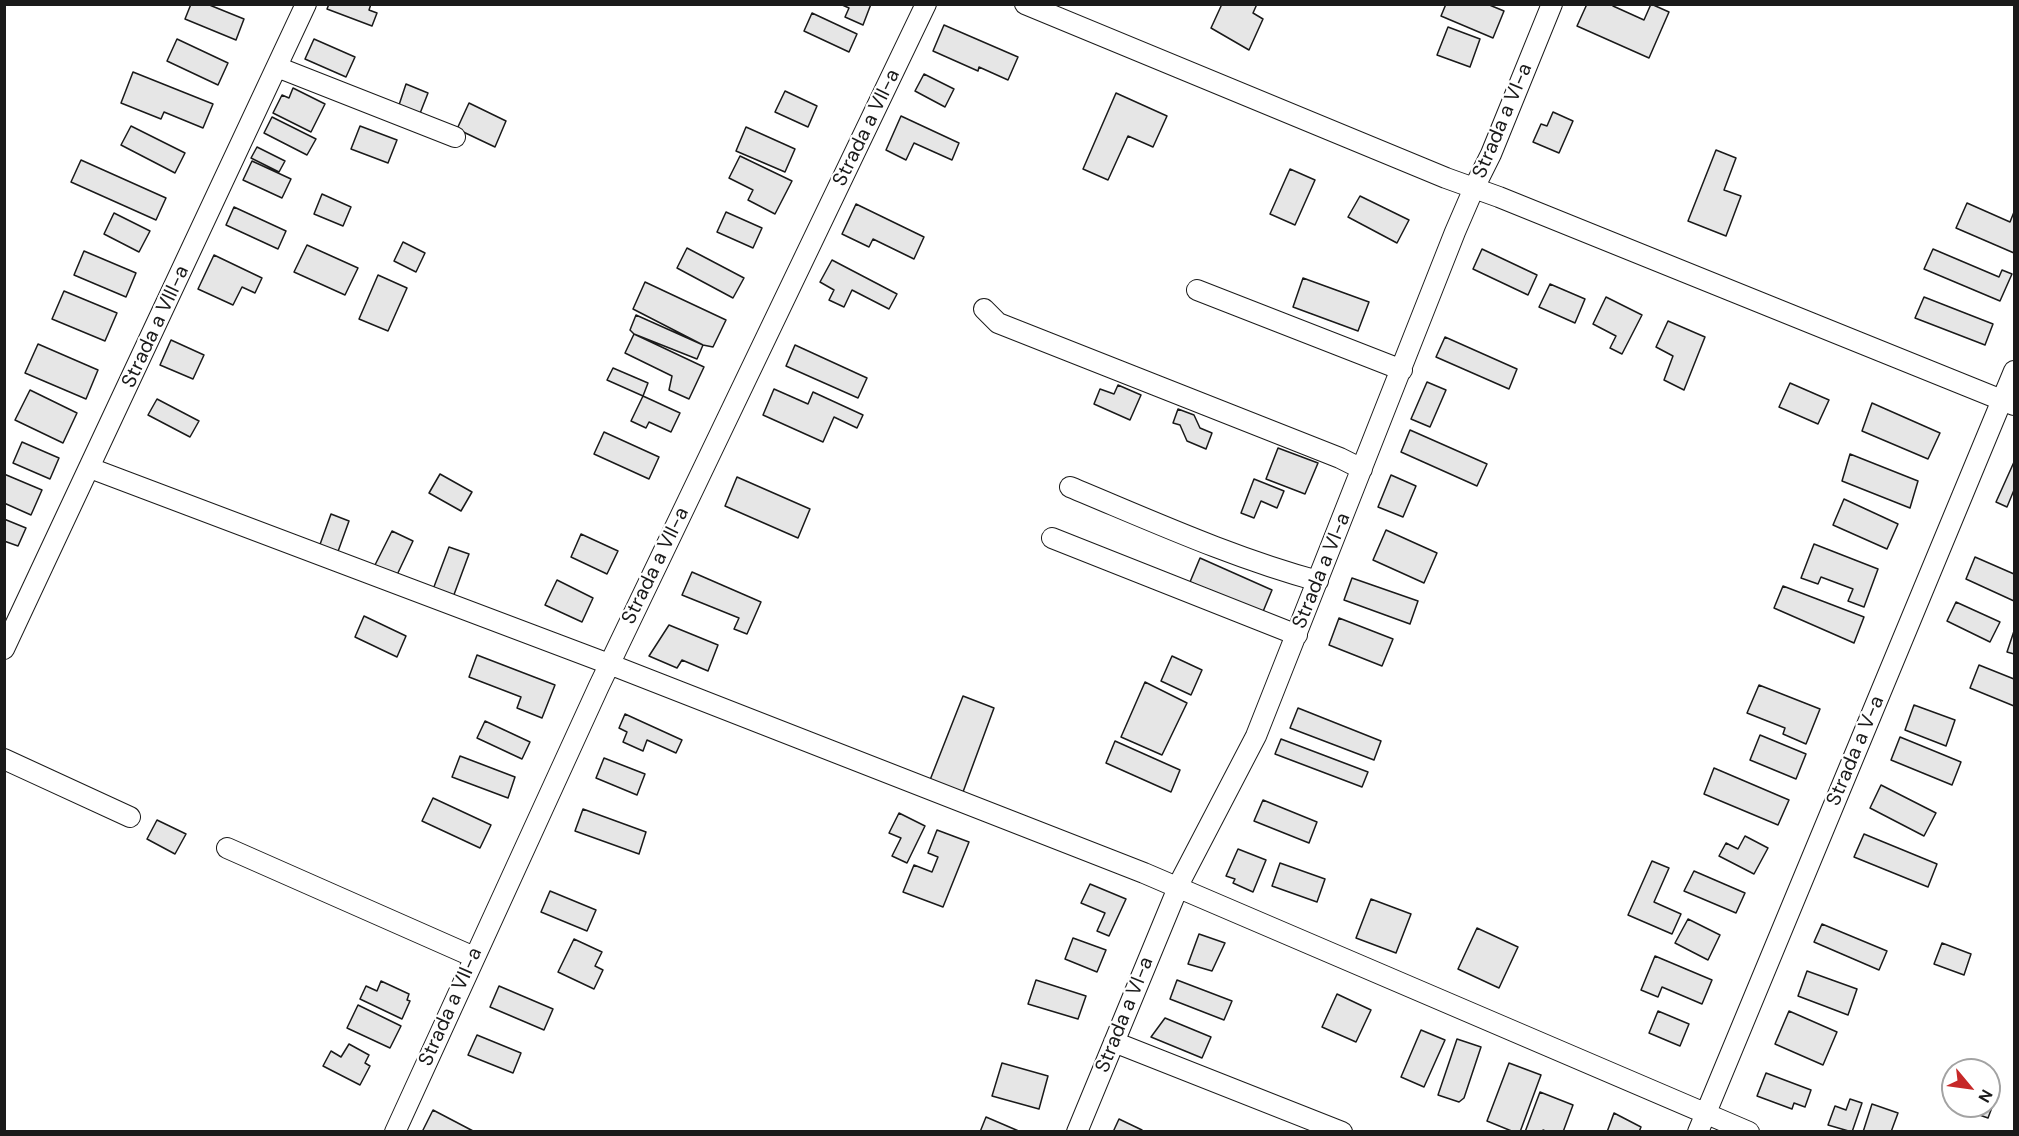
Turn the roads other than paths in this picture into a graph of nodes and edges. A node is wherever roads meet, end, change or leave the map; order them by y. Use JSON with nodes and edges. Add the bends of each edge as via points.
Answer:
{"nodes":[{"id":1,"x":306,"y":4,"type":"edge"},
{"id":2,"x":926,"y":4,"type":"edge"},
{"id":3,"x":1024,"y":4,"type":"edge"},
{"id":4,"x":1552,"y":4,"type":"edge"},
{"id":5,"x":277,"y":67,"type":"junction"},
{"id":6,"x":455,"y":137,"type":"dead end"},
{"id":7,"x":1474,"y":188,"type":"junction"},
{"id":8,"x":1197,"y":290,"type":"dead end"},
{"id":9,"x":984,"y":309,"type":"dead end"},
{"id":10,"x":1402,"y":370,"type":"junction"},
{"id":11,"x":2014,"y":371,"type":"edge"},
{"id":12,"x":2008,"y":403,"type":"edge"},
{"id":13,"x":90,"y":468,"type":"junction"},
{"id":14,"x":1362,"y":469,"type":"junction"},
{"id":15,"x":1070,"y":487,"type":"dead end"},
{"id":16,"x":1052,"y":538,"type":"dead end"},
{"id":17,"x":1318,"y":581,"type":"junction"},
{"id":18,"x":1297,"y":635,"type":"junction"},
{"id":19,"x":4,"y":648,"type":"edge"},
{"id":20,"x":609,"y":664,"type":"junction"},
{"id":21,"x":4,"y":759,"type":"edge"},
{"id":22,"x":130,"y":816,"type":"dead end"},
{"id":23,"x":227,"y":848,"type":"dead end"},
{"id":24,"x":1178,"y":888,"type":"junction"},
{"id":25,"x":474,"y":957,"type":"junction"},
{"id":26,"x":1114,"y":1042,"type":"junction"},
{"id":27,"x":1702,"y":1123,"type":"edge"},
{"id":28,"x":395,"y":1131,"type":"edge"},
{"id":29,"x":1077,"y":1131,"type":"edge"},
{"id":30,"x":1342,"y":1131,"type":"edge"},
{"id":31,"x":1749,"y":1131,"type":"edge"}],
"edges":[{"from":1,"to":5,"type":"street","name":"Strada a VIII-a"},
{"from":2,"to":20,"type":"street","name":"Strada a VII-a"},
{"from":3,"to":7,"type":"street"},
{"from":4,"to":7,"type":"street","name":"Strada a VI-a"},
{"from":5,"to":6,"type":"street"},
{"from":5,"to":13,"type":"street","name":"Strada a VIII-a"},
{"from":7,"to":10,"type":"street","name":"Strada a VI-a"},
{"from":7,"to":12,"type":"street"},
{"from":8,"to":10,"type":"street"},
{"from":9,"to":14,"type":"street","via":[[998,323]]},
{"from":10,"to":14,"type":"street","name":"Strada a VI-a"},
{"from":11,"to":12,"type":"street","name":"Strada a V-a"},
{"from":12,"to":27,"type":"street","name":"Strada a V-a","via":[[1822,832]]},
{"from":13,"to":19,"type":"street","name":"Strada a VIII-a"},
{"from":13,"to":20,"type":"street"},
{"from":14,"to":17,"type":"street","name":"Strada a VI-a"},
{"from":15,"to":17,"type":"street","via":[[1187,536]]},
{"from":16,"to":18,"type":"street"},
{"from":17,"to":18,"type":"street","name":"Strada a VI-a"},
{"from":18,"to":24,"type":"street","name":"Strada a VI-a","via":[[1256,736]]},
{"from":20,"to":24,"type":"street"},
{"from":20,"to":25,"type":"street","name":"Strada a VII-a"},
{"from":21,"to":22,"type":"street"},
{"from":23,"to":25,"type":"street"},
{"from":24,"to":26,"type":"street","name":"Strada a VI-a"},
{"from":24,"to":27,"type":"street"},
{"from":25,"to":28,"type":"street","name":"Strada a VII-a"},
{"from":26,"to":29,"type":"street","name":"Strada a VI-a"},
{"from":26,"to":30,"type":"street"},
{"from":27,"to":31,"type":"street"}]}
